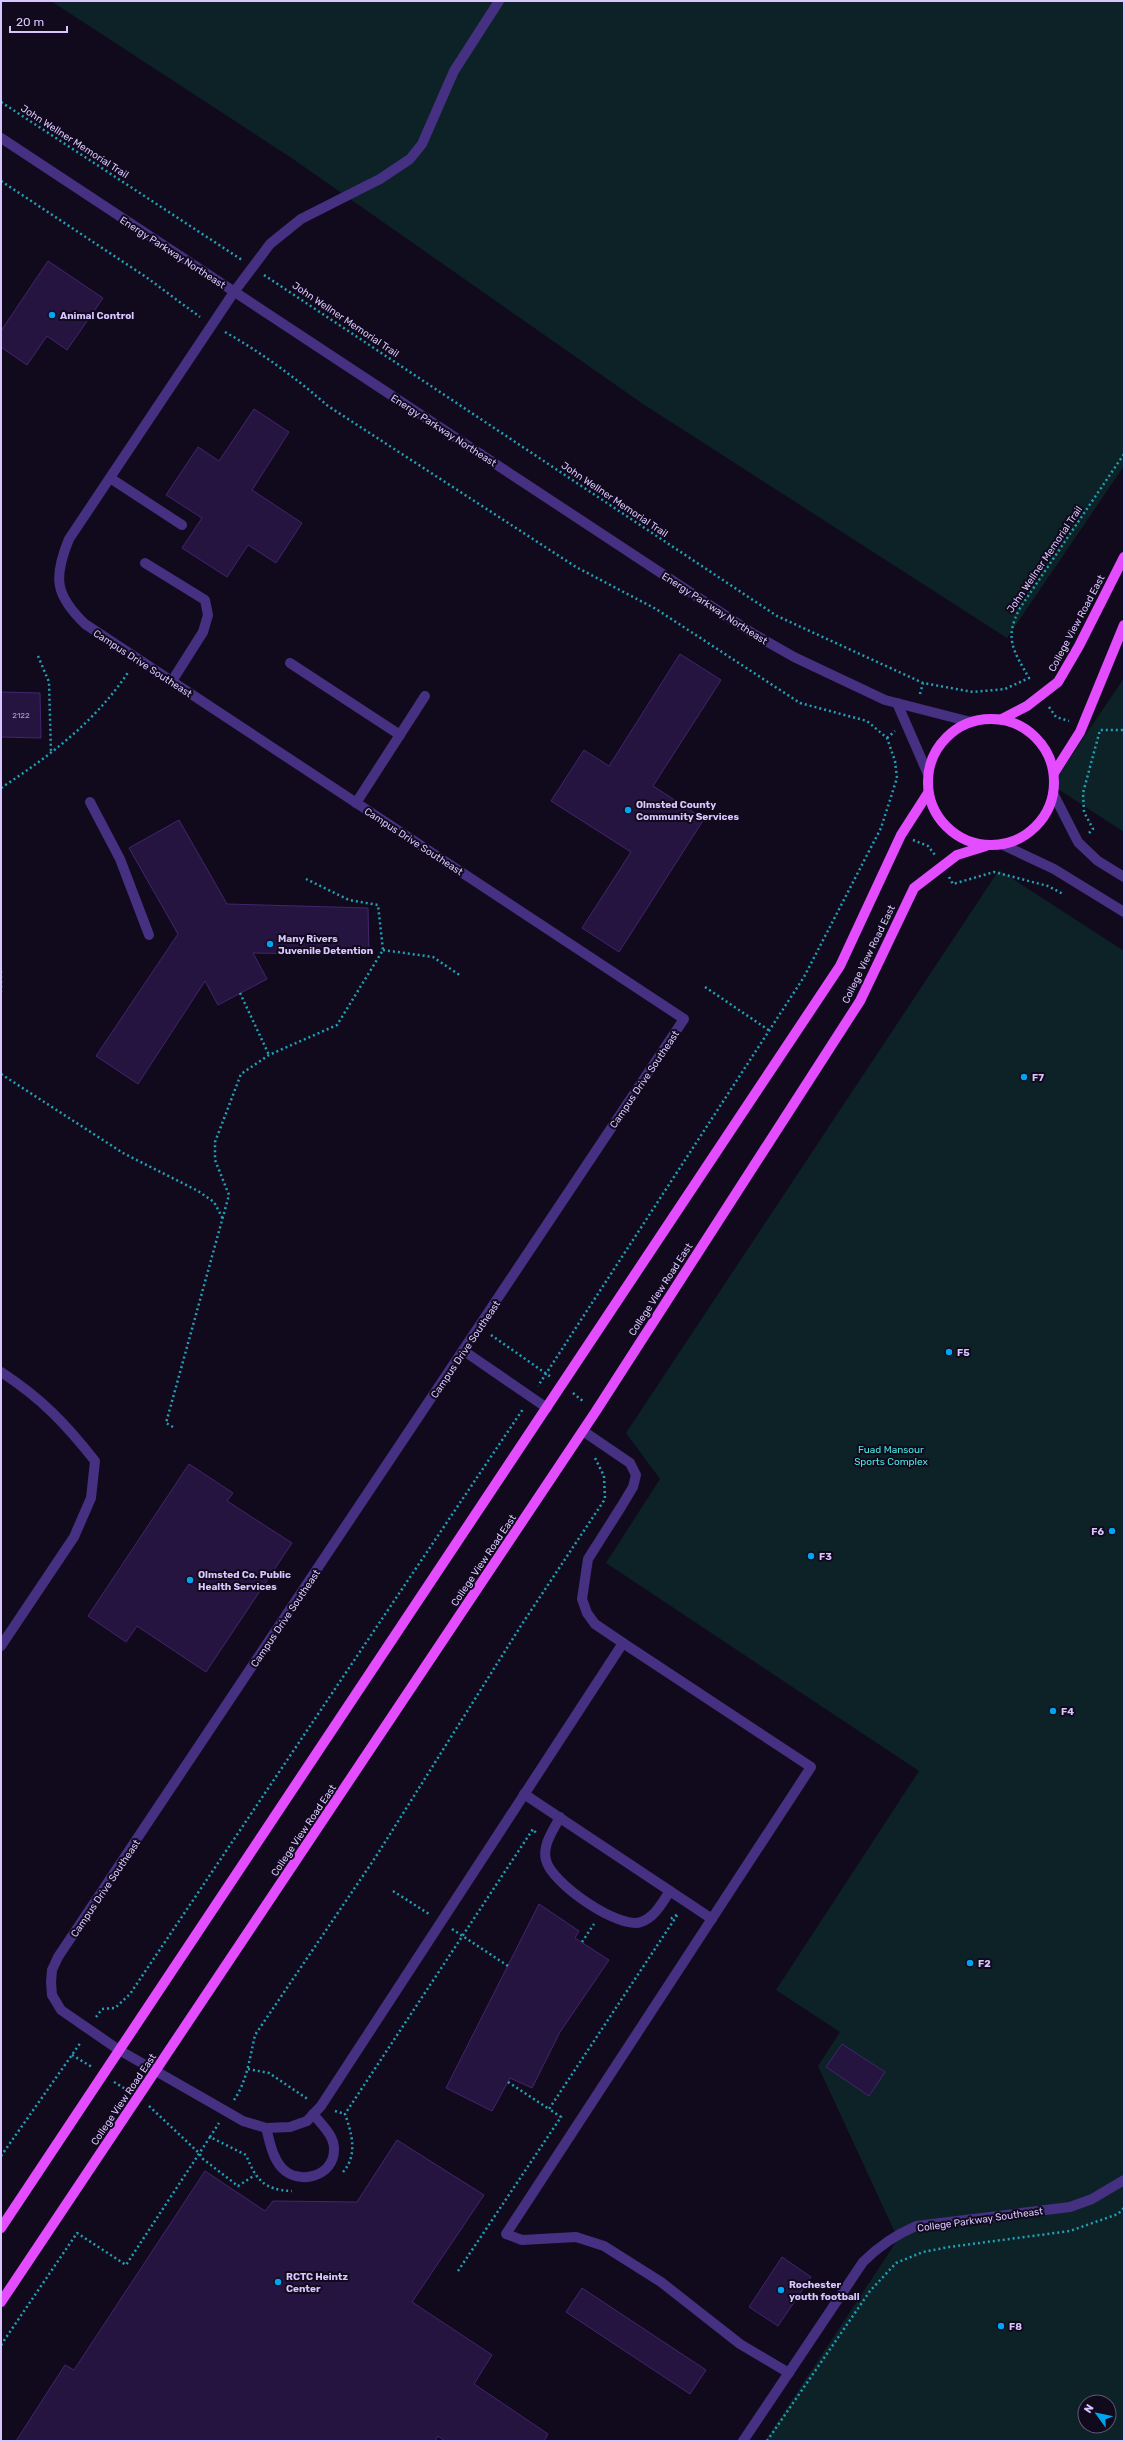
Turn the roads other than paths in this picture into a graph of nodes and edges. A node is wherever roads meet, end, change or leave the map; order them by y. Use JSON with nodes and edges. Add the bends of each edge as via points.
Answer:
{"nodes":[{"id":1,"x":499,"y":1,"type":"edge"},
{"id":2,"x":1,"y":138,"type":"edge"},
{"id":3,"x":234,"y":292,"type":"junction"},
{"id":4,"x":110,"y":478,"type":"junction"},
{"id":5,"x":182,"y":525,"type":"dead end"},
{"id":6,"x":1124,"y":558,"type":"edge"},
{"id":7,"x":145,"y":563,"type":"dead end"},
{"id":8,"x":1124,"y":625,"type":"edge"},
{"id":9,"x":290,"y":663,"type":"dead end"},
{"id":10,"x":172,"y":681,"type":"junction"},
{"id":11,"x":425,"y":696,"type":"dead end"},
{"id":12,"x":897,"y":703,"type":"junction"},
{"id":13,"x":1002,"y":719,"type":"junction"},
{"id":14,"x":971,"y":722,"type":"junction"},
{"id":15,"x":400,"y":735,"type":"junction"},
{"id":16,"x":1054,"y":773,"type":"junction"},
{"id":17,"x":928,"y":774,"type":"junction"},
{"id":18,"x":928,"y":793,"type":"junction"},
{"id":19,"x":1054,"y":795,"type":"junction"},
{"id":20,"x":90,"y":802,"type":"dead end"},
{"id":21,"x":356,"y":803,"type":"junction"},
{"id":22,"x":1003,"y":845,"type":"junction"},
{"id":23,"x":986,"y":846,"type":"junction"},
{"id":24,"x":1124,"y":877,"type":"edge"},
{"id":25,"x":1124,"y":912,"type":"edge"},
{"id":26,"x":149,"y":935,"type":"dead end"},
{"id":27,"x":464,"y":1351,"type":"junction"},
{"id":28,"x":1,"y":1372,"type":"edge"},
{"id":29,"x":547,"y":1408,"type":"junction"},
{"id":30,"x":583,"y":1431,"type":"junction"},
{"id":31,"x":623,"y":1643,"type":"junction"},
{"id":32,"x":1,"y":1646,"type":"edge"},
{"id":33,"x":524,"y":1794,"type":"junction"},
{"id":34,"x":560,"y":1817,"type":"junction"},
{"id":35,"x":670,"y":1891,"type":"junction"},
{"id":36,"x":712,"y":1919,"type":"junction"},
{"id":37,"x":119,"y":2050,"type":"junction"},
{"id":38,"x":157,"y":2070,"type":"junction"},
{"id":39,"x":313,"y":2114,"type":"junction"},
{"id":40,"x":266,"y":2128,"type":"junction"},
{"id":41,"x":1124,"y":2180,"type":"edge"},
{"id":42,"x":1,"y":2228,"type":"edge"},
{"id":43,"x":1,"y":2302,"type":"edge"},
{"id":44,"x":789,"y":2373,"type":"junction"},
{"id":45,"x":743,"y":2441,"type":"edge"}],
"edges":[{"from":1,"to":3,"type":"street","name":"Campus Drive Southeast","via":[[454,71],[422,144],[410,159],[380,179],[301,220],[270,244]]},
{"from":2,"to":3,"type":"street","name":"Energy Parkway Northeast"},
{"from":3,"to":4,"type":"street","name":"Campus Drive Southeast"},
{"from":3,"to":12,"type":"street","name":"Energy Parkway Northeast","via":[[752,633],[885,700]]},
{"from":4,"to":5,"type":"street"},
{"from":4,"to":10,"type":"street","name":"Campus Drive Southeast","via":[[69,539],[60,560],[58,581],[62,597],[80,619]]},
{"from":6,"to":13,"type":"main road","name":"College View Road East","via":[[1058,682],[1027,706]]},
{"from":7,"to":10,"type":"street","via":[[205,600],[208,615],[203,632]]},
{"from":8,"to":16,"type":"main road","via":[[1082,725]]},
{"from":9,"to":15,"type":"street"},
{"from":10,"to":21,"type":"street","name":"Campus Drive Southeast"},
{"from":11,"to":15,"type":"street"},
{"from":12,"to":14,"type":"street","name":"Energy Parkway Northeast"},
{"from":12,"to":17,"type":"street"},
{"from":13,"to":14,"type":"main road"},
{"from":13,"to":16,"type":"main road","via":[[1021,726],[1037,738],[1048,754]]},
{"from":14,"to":17,"type":"main road","via":[[950,734],[936,752]]},
{"from":15,"to":21,"type":"street"},
{"from":16,"to":19,"type":"main road"},
{"from":17,"to":18,"type":"main road"},
{"from":18,"to":23,"type":"main road","via":[[932,806],[948,829],[972,843]]},
{"from":18,"to":29,"type":"main road","name":"College View Road East","via":[[902,835],[840,966]]},
{"from":19,"to":22,"type":"main road","via":[[1047,813],[1036,827],[1021,839]]},
{"from":19,"to":24,"type":"street","via":[[1078,842],[1098,861]]},
{"from":20,"to":26,"type":"street","via":[[120,859]]},
{"from":21,"to":27,"type":"street","name":"Campus Drive Southeast","via":[[684,1019]]},
{"from":22,"to":23,"type":"main road"},
{"from":22,"to":25,"type":"street","via":[[1054,869]]},
{"from":23,"to":30,"type":"main road","name":"College View Road East","via":[[957,855],[914,888],[860,1001]]},
{"from":27,"to":29,"type":"street"},
{"from":27,"to":37,"type":"street","name":"Campus Drive Southeast","via":[[58,1957],[52,1970],[52,1995],[61,2010]]},
{"from":28,"to":32,"type":"street","via":[[27,1389],[66,1423],[96,1461],[91,1498],[74,1537]]},
{"from":29,"to":37,"type":"main road","name":"College View Road East"},
{"from":30,"to":31,"type":"street","via":[[630,1463],[636,1475],[621,1508],[588,1559],[582,1599],[595,1624]]},
{"from":30,"to":38,"type":"main road","name":"College View Road East"},
{"from":31,"to":33,"type":"street"},
{"from":31,"to":36,"type":"street","via":[[811,1766]]},
{"from":33,"to":34,"type":"street"},
{"from":33,"to":39,"type":"street","via":[[321,2106]]},
{"from":34,"to":35,"type":"street"},
{"from":34,"to":35,"type":"street","via":[[546,1844],[546,1860],[553,1876],[612,1918],[626,1923],[640,1923],[652,1917]]},
{"from":35,"to":36,"type":"street"},
{"from":36,"to":44,"type":"street","via":[[506,2234],[522,2240],[576,2237],[604,2246],[661,2282],[740,2344]]},
{"from":37,"to":38,"type":"street","name":"Campus Drive Southeast"},
{"from":37,"to":42,"type":"main road","name":"College View Road East"},
{"from":38,"to":40,"type":"street","name":"Campus Drive Southeast","via":[[242,2120]]},
{"from":38,"to":43,"type":"main road","name":"College View Road East"},
{"from":39,"to":40,"type":"street","via":[[307,2121],[290,2127]]},
{"from":39,"to":40,"type":"street","via":[[329,2134],[335,2149],[333,2162],[319,2174],[306,2179],[293,2176],[282,2168],[272,2152]]},
{"from":41,"to":44,"type":"street","name":"College Parkway Southeast","via":[[1092,2199],[1070,2207],[916,2226],[897,2234],[863,2262]]},
{"from":44,"to":45,"type":"street","name":"College Parkway Southeast"}]}
